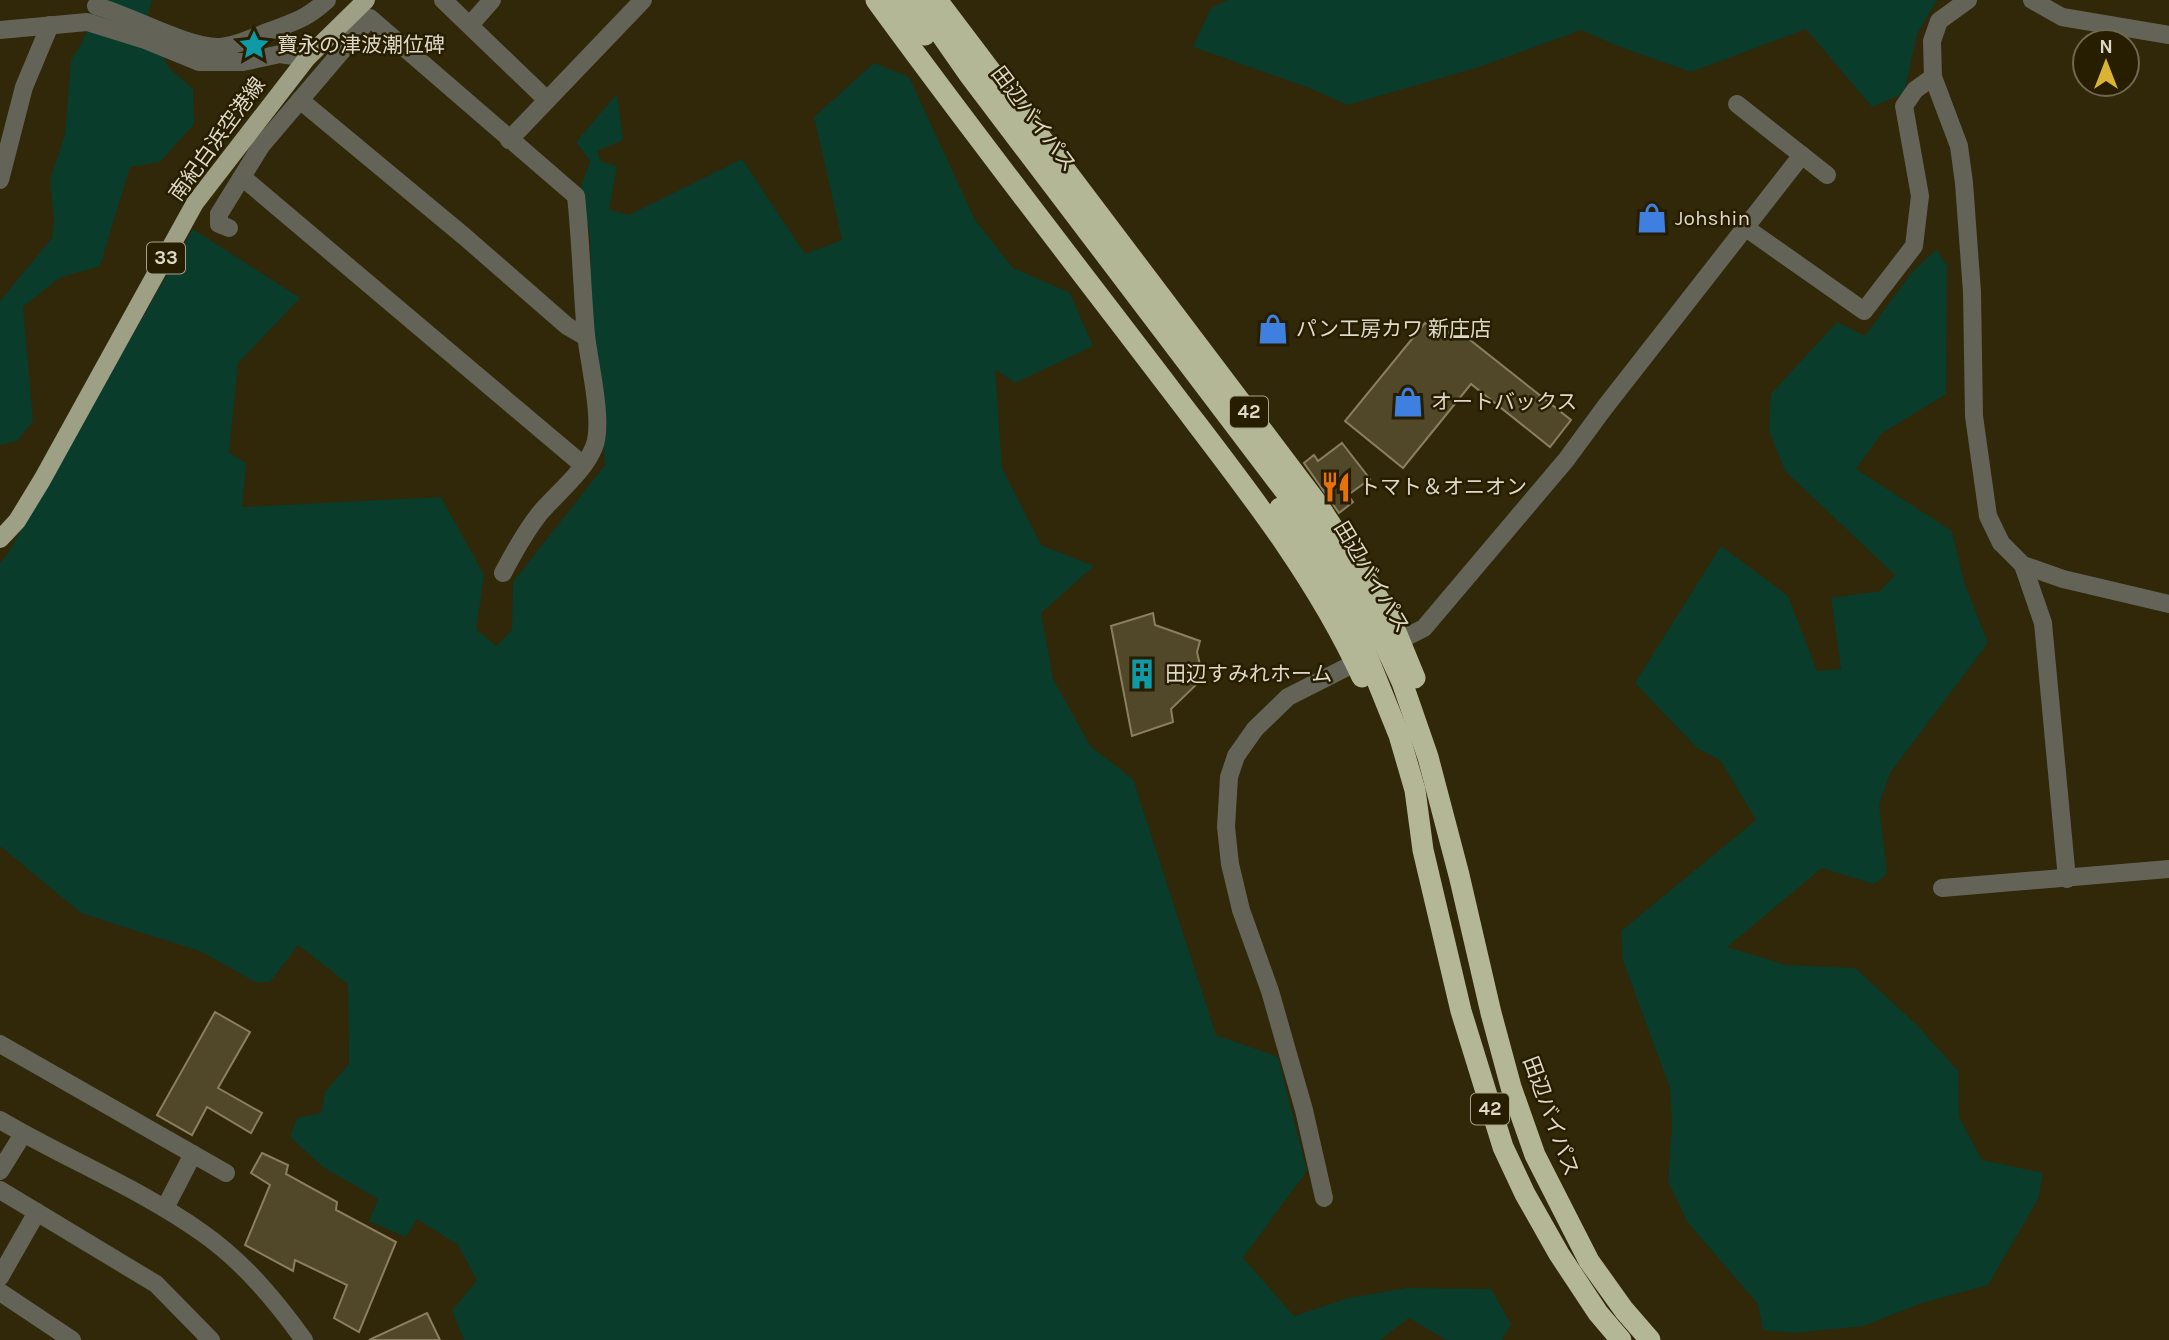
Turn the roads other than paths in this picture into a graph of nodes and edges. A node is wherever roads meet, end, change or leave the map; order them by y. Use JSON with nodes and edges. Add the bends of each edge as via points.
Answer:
{"nodes":[{"id":1,"x":327,"y":0,"type":"edge"},
{"id":2,"x":366,"y":0,"type":"edge"},
{"id":3,"x":443,"y":0,"type":"edge"},
{"id":4,"x":492,"y":0,"type":"edge"},
{"id":5,"x":643,"y":0,"type":"edge"},
{"id":6,"x":876,"y":0,"type":"edge"},
{"id":7,"x":899,"y":0,"type":"edge"},
{"id":8,"x":917,"y":0,"type":"edge"},
{"id":9,"x":937,"y":0,"type":"edge"},
{"id":10,"x":1968,"y":0,"type":"edge"},
{"id":11,"x":2032,"y":0,"type":"edge"},
{"id":12,"x":95,"y":3,"type":"edge"},
{"id":13,"x":87,"y":22,"type":"junction"},
{"id":14,"x":50,"y":25,"type":"junction"},
{"id":15,"x":470,"y":25,"type":"junction"},
{"id":16,"x":0,"y":30,"type":"edge"},
{"id":17,"x":2169,"y":36,"type":"edge"},
{"id":18,"x":307,"y":58,"type":"junction"},
{"id":19,"x":1933,"y":77,"type":"junction"},
{"id":20,"x":300,"y":100,"type":"junction"},
{"id":21,"x":547,"y":100,"type":"junction"},
{"id":22,"x":1737,"y":104,"type":"dead end"},
{"id":23,"x":509,"y":140,"type":"junction"},
{"id":24,"x":1801,"y":155,"type":"junction"},
{"id":25,"x":1827,"y":175,"type":"dead end"},
{"id":26,"x":242,"y":177,"type":"junction"},
{"id":27,"x":0,"y":180,"type":"edge"},
{"id":28,"x":229,"y":228,"type":"dead end"},
{"id":29,"x":1746,"y":228,"type":"junction"},
{"id":30,"x":1138,"y":306,"type":"junction"},
{"id":31,"x":586,"y":337,"type":"junction"},
{"id":32,"x":583,"y":464,"type":"junction"},
{"id":33,"x":0,"y":539,"type":"edge"},
{"id":34,"x":2023,"y":565,"type":"junction"},
{"id":35,"x":503,"y":573,"type":"dead end"},
{"id":36,"x":2169,"y":604,"type":"edge"},
{"id":37,"x":1378,"y":652,"type":"junction"},
{"id":38,"x":2169,"y":869,"type":"edge"},
{"id":39,"x":2067,"y":879,"type":"junction"},
{"id":40,"x":1942,"y":888,"type":"dead end"},
{"id":41,"x":0,"y":1044,"type":"edge"},
{"id":42,"x":0,"y":1120,"type":"edge"},
{"id":43,"x":23,"y":1134,"type":"junction"},
{"id":44,"x":193,"y":1154,"type":"junction"},
{"id":45,"x":0,"y":1171,"type":"edge"},
{"id":46,"x":226,"y":1173,"type":"dead end"},
{"id":47,"x":0,"y":1190,"type":"edge"},
{"id":48,"x":1324,"y":1198,"type":"dead end"},
{"id":49,"x":165,"y":1208,"type":"junction"},
{"id":50,"x":37,"y":1212,"type":"junction"},
{"id":51,"x":0,"y":1277,"type":"edge"},
{"id":52,"x":0,"y":1292,"type":"edge"},
{"id":53,"x":72,"y":1340,"type":"edge"},
{"id":54,"x":211,"y":1340,"type":"edge"},
{"id":55,"x":304,"y":1340,"type":"edge"},
{"id":56,"x":1621,"y":1340,"type":"edge"},
{"id":57,"x":1650,"y":1340,"type":"edge"}],
"edges":[{"from":1,"to":12,"type":"street","via":[[308,17],[219,47],[196,44]]},
{"from":2,"to":18,"type":"main road","name":"南紀白浜空港線","number":"33"},
{"from":3,"to":15,"type":"street"},
{"from":4,"to":15,"type":"street"},
{"from":5,"to":21,"type":"street"},
{"from":6,"to":37,"type":"highway","number":"42","via":[[1240,482],[1315,587],[1342,634]]},
{"from":7,"to":30,"type":"highway","name":"田辺バイパス","number":"42"},
{"from":8,"to":30,"type":"highway","name":"田辺バイパス","number":"42"},
{"from":9,"to":37,"type":"highway","number":"42","via":[[1317,503],[1369,581]]},
{"from":10,"to":19,"type":"street","via":[[1939,21],[1931,41]]},
{"from":11,"to":17,"type":"street","via":[[2062,17]]},
{"from":12,"to":13,"type":"street"},
{"from":13,"to":14,"type":"street"},
{"from":13,"to":18,"type":"street","via":[[200,62],[243,62],[280,54]]},
{"from":14,"to":16,"type":"street"},
{"from":14,"to":27,"type":"street","via":[[24,87]]},
{"from":15,"to":21,"type":"street"},
{"from":18,"to":33,"type":"main road","name":"南紀白浜空港線","number":"33","via":[[195,203],[43,480]]},
{"from":19,"to":29,"type":"street","via":[[1903,106],[1920,196],[1914,246],[1864,311]]},
{"from":19,"to":34,"type":"street","via":[[1959,146],[1964,183],[1974,416],[1988,516],[2001,543]]},
{"from":20,"to":23,"type":"street","via":[[370,18]]},
{"from":20,"to":26,"type":"street"},
{"from":20,"to":31,"type":"street","via":[[567,326]]},
{"from":21,"to":23,"type":"street"},
{"from":22,"to":24,"type":"street"},
{"from":23,"to":31,"type":"street","via":[[576,196]]},
{"from":24,"to":25,"type":"street"},
{"from":24,"to":29,"type":"street"},
{"from":26,"to":28,"type":"street","via":[[219,214],[219,224]]},
{"from":26,"to":32,"type":"street"},
{"from":29,"to":37,"type":"street","via":[[1557,470],[1424,628]]},
{"from":30,"to":37,"type":"highway","name":"田辺バイパス","number":"42","via":[[1296,529],[1355,626]]},
{"from":31,"to":32,"type":"street","via":[[597,418],[595,446]]},
{"from":32,"to":35,"type":"street","via":[[539,515]]},
{"from":34,"to":36,"type":"street"},
{"from":34,"to":39,"type":"street","via":[[2043,623]]},
{"from":37,"to":48,"type":"street","via":[[1288,697],[1255,729],[1236,756],[1230,777],[1226,827],[1230,864],[1304,1110]]},
{"from":37,"to":56,"type":"highway","name":"田辺バイパス","number":"42","via":[[1415,790],[1423,850],[1461,1011],[1503,1147],[1559,1254]]},
{"from":37,"to":57,"type":"highway","name":"田辺バイパス","number":"42","via":[[1438,754],[1459,875],[1494,1026],[1535,1155],[1589,1261]]},
{"from":38,"to":39,"type":"street"},
{"from":39,"to":40,"type":"street"},
{"from":41,"to":44,"type":"street"},
{"from":42,"to":43,"type":"street"},
{"from":43,"to":45,"type":"street"},
{"from":43,"to":49,"type":"street"},
{"from":44,"to":46,"type":"street"},
{"from":44,"to":49,"type":"street"},
{"from":47,"to":50,"type":"street"},
{"from":49,"to":55,"type":"street","via":[[246,1269]]},
{"from":50,"to":51,"type":"street"},
{"from":50,"to":54,"type":"street","via":[[156,1284]]},
{"from":52,"to":53,"type":"street"}]}
